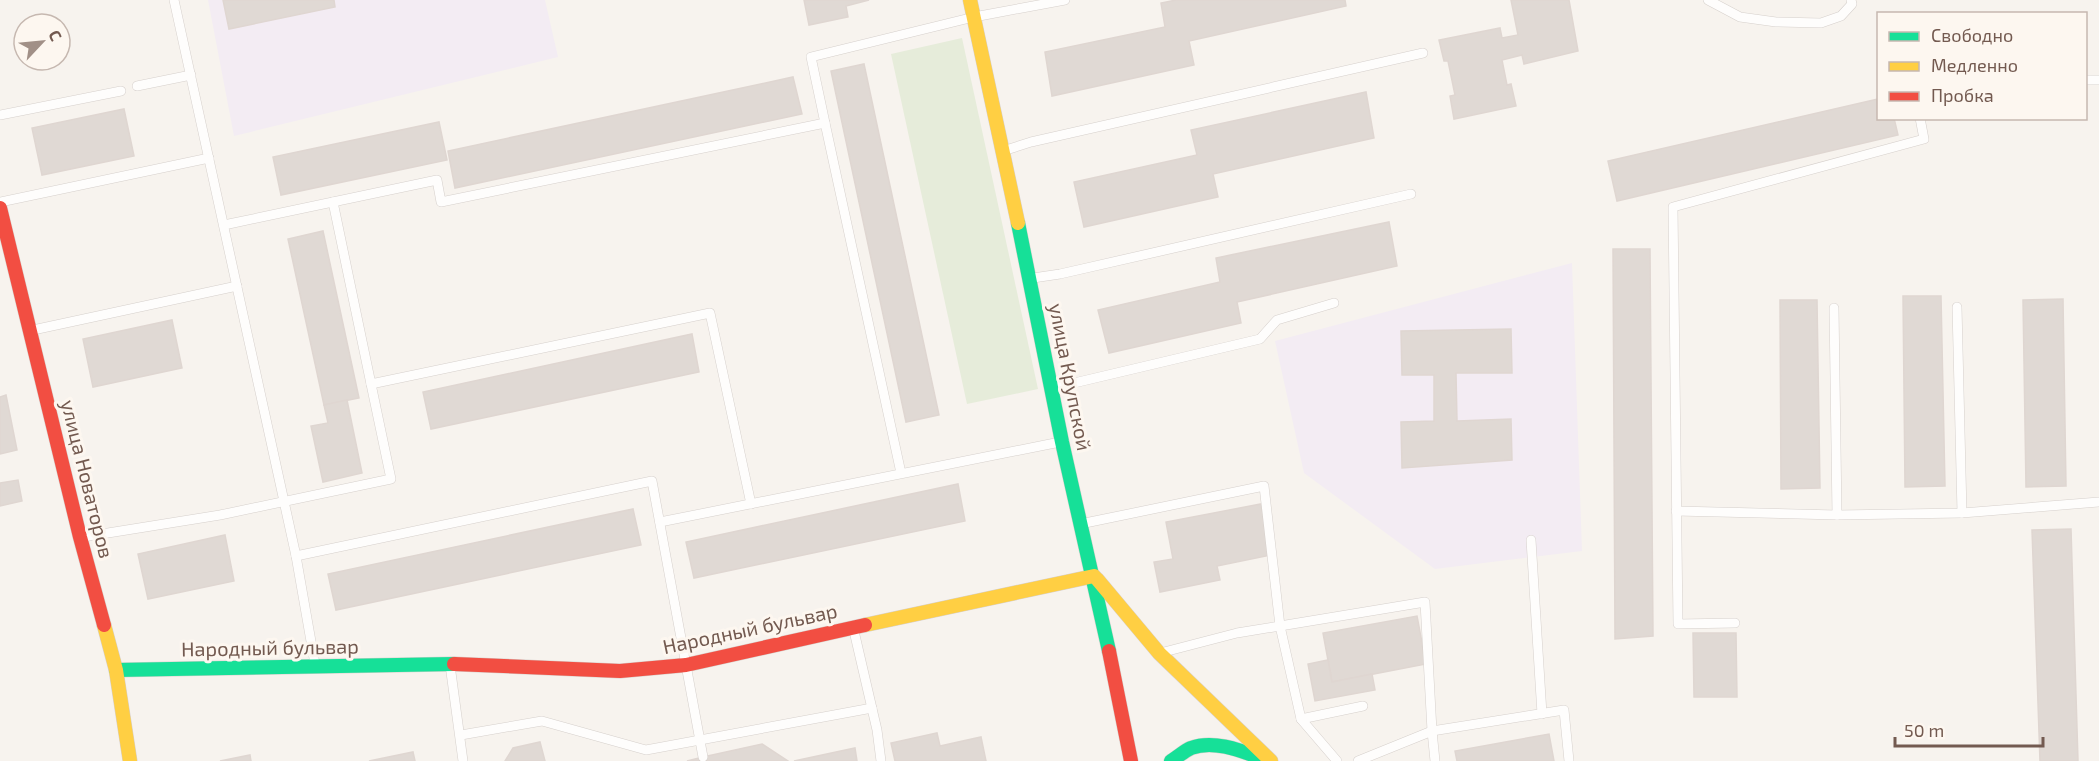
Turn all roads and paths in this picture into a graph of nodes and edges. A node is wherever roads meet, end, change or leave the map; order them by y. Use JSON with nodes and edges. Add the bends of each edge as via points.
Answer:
{"nodes":[{"id":1,"x":174,"y":0,"type":"edge"},
{"id":2,"x":970,"y":0,"type":"edge"},
{"id":3,"x":1065,"y":0,"type":"edge"},
{"id":4,"x":1708,"y":0,"type":"edge"},
{"id":5,"x":1851,"y":0,"type":"edge"},
{"id":6,"x":974,"y":17,"type":"junction"},
{"id":7,"x":1423,"y":53,"type":"dead end"},
{"id":8,"x":191,"y":75,"type":"junction"},
{"id":9,"x":137,"y":86,"type":"dead end"},
{"id":10,"x":122,"y":91,"type":"dead end"},
{"id":11,"x":0,"y":116,"type":"edge"},
{"id":12,"x":1920,"y":120,"type":"edge"},
{"id":13,"x":825,"y":123,"type":"junction"},
{"id":14,"x":1004,"y":151,"type":"junction"},
{"id":15,"x":209,"y":158,"type":"junction"},
{"id":16,"x":1411,"y":195,"type":"dead end"},
{"id":17,"x":0,"y":202,"type":"edge"},
{"id":18,"x":333,"y":202,"type":"junction"},
{"id":19,"x":0,"y":208,"type":"edge"},
{"id":20,"x":224,"y":225,"type":"junction"},
{"id":21,"x":1030,"y":278,"type":"junction"},
{"id":22,"x":237,"y":286,"type":"junction"},
{"id":23,"x":1334,"y":303,"type":"dead end"},
{"id":24,"x":1957,"y":307,"type":"dead end"},
{"id":25,"x":1834,"y":308,"type":"dead end"},
{"id":26,"x":30,"y":331,"type":"junction"},
{"id":27,"x":371,"y":384,"type":"junction"},
{"id":28,"x":1051,"y":388,"type":"junction"},
{"id":29,"x":1062,"y":441,"type":"junction"},
{"id":30,"x":900,"y":473,"type":"junction"},
{"id":31,"x":284,"y":502,"type":"junction"},
{"id":32,"x":2099,"y":502,"type":"edge"},
{"id":33,"x":751,"y":504,"type":"junction"},
{"id":34,"x":1676,"y":511,"type":"junction"},
{"id":35,"x":1962,"y":513,"type":"junction"},
{"id":36,"x":1837,"y":515,"type":"junction"},
{"id":37,"x":660,"y":522,"type":"junction"},
{"id":38,"x":1082,"y":524,"type":"junction"},
{"id":39,"x":80,"y":537,"type":"junction"},
{"id":40,"x":1531,"y":540,"type":"dead end"},
{"id":41,"x":296,"y":556,"type":"junction"},
{"id":42,"x":1094,"y":576,"type":"junction"},
{"id":43,"x":1735,"y":623,"type":"dead end"},
{"id":44,"x":1280,"y":626,"type":"junction"},
{"id":45,"x":854,"y":627,"type":"junction"},
{"id":46,"x":1137,"y":645,"type":"dead end"},
{"id":47,"x":1123,"y":651,"type":"dead end"},
{"id":48,"x":1159,"y":653,"type":"junction"},
{"id":49,"x":450,"y":664,"type":"junction"},
{"id":50,"x":686,"y":665,"type":"junction"},
{"id":51,"x":316,"y":667,"type":"junction"},
{"id":52,"x":116,"y":670,"type":"junction"},
{"id":53,"x":1115,"y":676,"type":"junction"},
{"id":54,"x":1363,"y":706,"type":"dead end"},
{"id":55,"x":872,"y":708,"type":"junction"},
{"id":56,"x":1542,"y":714,"type":"junction"},
{"id":57,"x":1301,"y":719,"type":"junction"},
{"id":58,"x":1432,"y":731,"type":"junction"},
{"id":59,"x":461,"y":735,"type":"junction"},
{"id":60,"x":700,"y":740,"type":"junction"},
{"id":61,"x":703,"y":758,"type":"dead end"},
{"id":62,"x":130,"y":761,"type":"edge"},
{"id":63,"x":463,"y":761,"type":"edge"},
{"id":64,"x":881,"y":761,"type":"edge"},
{"id":65,"x":1131,"y":761,"type":"edge"},
{"id":66,"x":1172,"y":761,"type":"edge"},
{"id":67,"x":1270,"y":761,"type":"edge"},
{"id":68,"x":1337,"y":761,"type":"edge"},
{"id":69,"x":1358,"y":761,"type":"edge"},
{"id":70,"x":1435,"y":761,"type":"edge"},
{"id":71,"x":1569,"y":761,"type":"edge"}],
"edges":[{"from":1,"to":8,"type":"lane"},
{"from":2,"to":6,"type":"street","name":"улица Крупской"},
{"from":3,"to":6,"type":"lane"},
{"from":4,"to":5,"type":"lane","via":[[1740,17],[1821,23],[1841,16]]},
{"from":6,"to":13,"type":"lane","via":[[811,57]]},
{"from":6,"to":14,"type":"street","name":"улица Крупской"},
{"from":7,"to":14,"type":"lane"},
{"from":8,"to":9,"type":"lane"},
{"from":8,"to":15,"type":"lane"},
{"from":10,"to":11,"type":"lane"},
{"from":12,"to":34,"type":"lane","via":[[1924,139],[1673,207]]},
{"from":13,"to":18,"type":"lane","via":[[441,202],[437,180]]},
{"from":13,"to":30,"type":"lane"},
{"from":14,"to":21,"type":"street","name":"улица Крупской"},
{"from":15,"to":17,"type":"lane"},
{"from":15,"to":20,"type":"lane"},
{"from":16,"to":21,"type":"lane"},
{"from":18,"to":20,"type":"lane"},
{"from":18,"to":27,"type":"lane"},
{"from":19,"to":26,"type":"street","name":"улица Новаторов"},
{"from":20,"to":22,"type":"lane"},
{"from":21,"to":28,"type":"street","name":"улица Крупской"},
{"from":22,"to":26,"type":"lane"},
{"from":22,"to":31,"type":"lane"},
{"from":23,"to":28,"type":"lane","via":[[1277,320],[1260,339]]},
{"from":24,"to":35,"type":"lane"},
{"from":25,"to":36,"type":"lane"},
{"from":26,"to":39,"type":"street","name":"улица Новаторов"},
{"from":27,"to":31,"type":"lane","via":[[391,479]]},
{"from":27,"to":33,"type":"lane","via":[[710,313]]},
{"from":28,"to":29,"type":"street","name":"улица Крупской"},
{"from":29,"to":30,"type":"lane"},
{"from":29,"to":38,"type":"street","name":"улица Крупской"},
{"from":30,"to":33,"type":"lane"},
{"from":31,"to":39,"type":"lane"},
{"from":31,"to":41,"type":"lane"},
{"from":32,"to":35,"type":"lane"},
{"from":33,"to":37,"type":"lane"},
{"from":34,"to":36,"type":"lane"},
{"from":34,"to":43,"type":"lane","via":[[1678,624]]},
{"from":35,"to":36,"type":"lane"},
{"from":37,"to":41,"type":"lane","via":[[652,481]]},
{"from":37,"to":50,"type":"lane"},
{"from":38,"to":42,"type":"street","name":"улица Крупской"},
{"from":38,"to":44,"type":"lane","via":[[1264,486]]},
{"from":39,"to":52,"type":"street","name":"улица Новаторов"},
{"from":40,"to":56,"type":"lane"},
{"from":41,"to":51,"type":"lane"},
{"from":42,"to":45,"type":"street","name":"Народный бульвар"},
{"from":42,"to":48,"type":"street"},
{"from":42,"to":53,"type":"street","name":"улица Крупской"},
{"from":44,"to":48,"type":"lane"},
{"from":44,"to":57,"type":"lane"},
{"from":44,"to":58,"type":"lane","via":[[1425,602]]},
{"from":45,"to":50,"type":"street","name":"Народный бульвар"},
{"from":45,"to":55,"type":"lane"},
{"from":46,"to":48,"type":"street","via":[[1147,645]]},
{"from":47,"to":53,"type":"street","via":[[1117,658]]},
{"from":48,"to":67,"type":"street"},
{"from":49,"to":50,"type":"street","name":"Народный бульвар","via":[[620,671]]},
{"from":49,"to":51,"type":"street","name":"Народный бульвар"},
{"from":49,"to":59,"type":"lane"},
{"from":50,"to":60,"type":"lane"},
{"from":51,"to":52,"type":"street","name":"Народный бульвар"},
{"from":52,"to":62,"type":"street","name":"улица Новаторов"},
{"from":53,"to":65,"type":"street","name":"улица Крупской"},
{"from":54,"to":57,"type":"lane"},
{"from":55,"to":60,"type":"lane"},
{"from":55,"to":64,"type":"lane"},
{"from":56,"to":58,"type":"lane"},
{"from":56,"to":71,"type":"lane","via":[[1564,710]]},
{"from":57,"to":68,"type":"lane"},
{"from":58,"to":69,"type":"lane"},
{"from":58,"to":70,"type":"lane"},
{"from":59,"to":60,"type":"lane","via":[[542,721],[646,750]]},
{"from":59,"to":63,"type":"lane"},
{"from":60,"to":61,"type":"lane"},
{"from":66,"to":67,"type":"street","via":[[1192,748],[1215,747],[1236,749]]}]}
